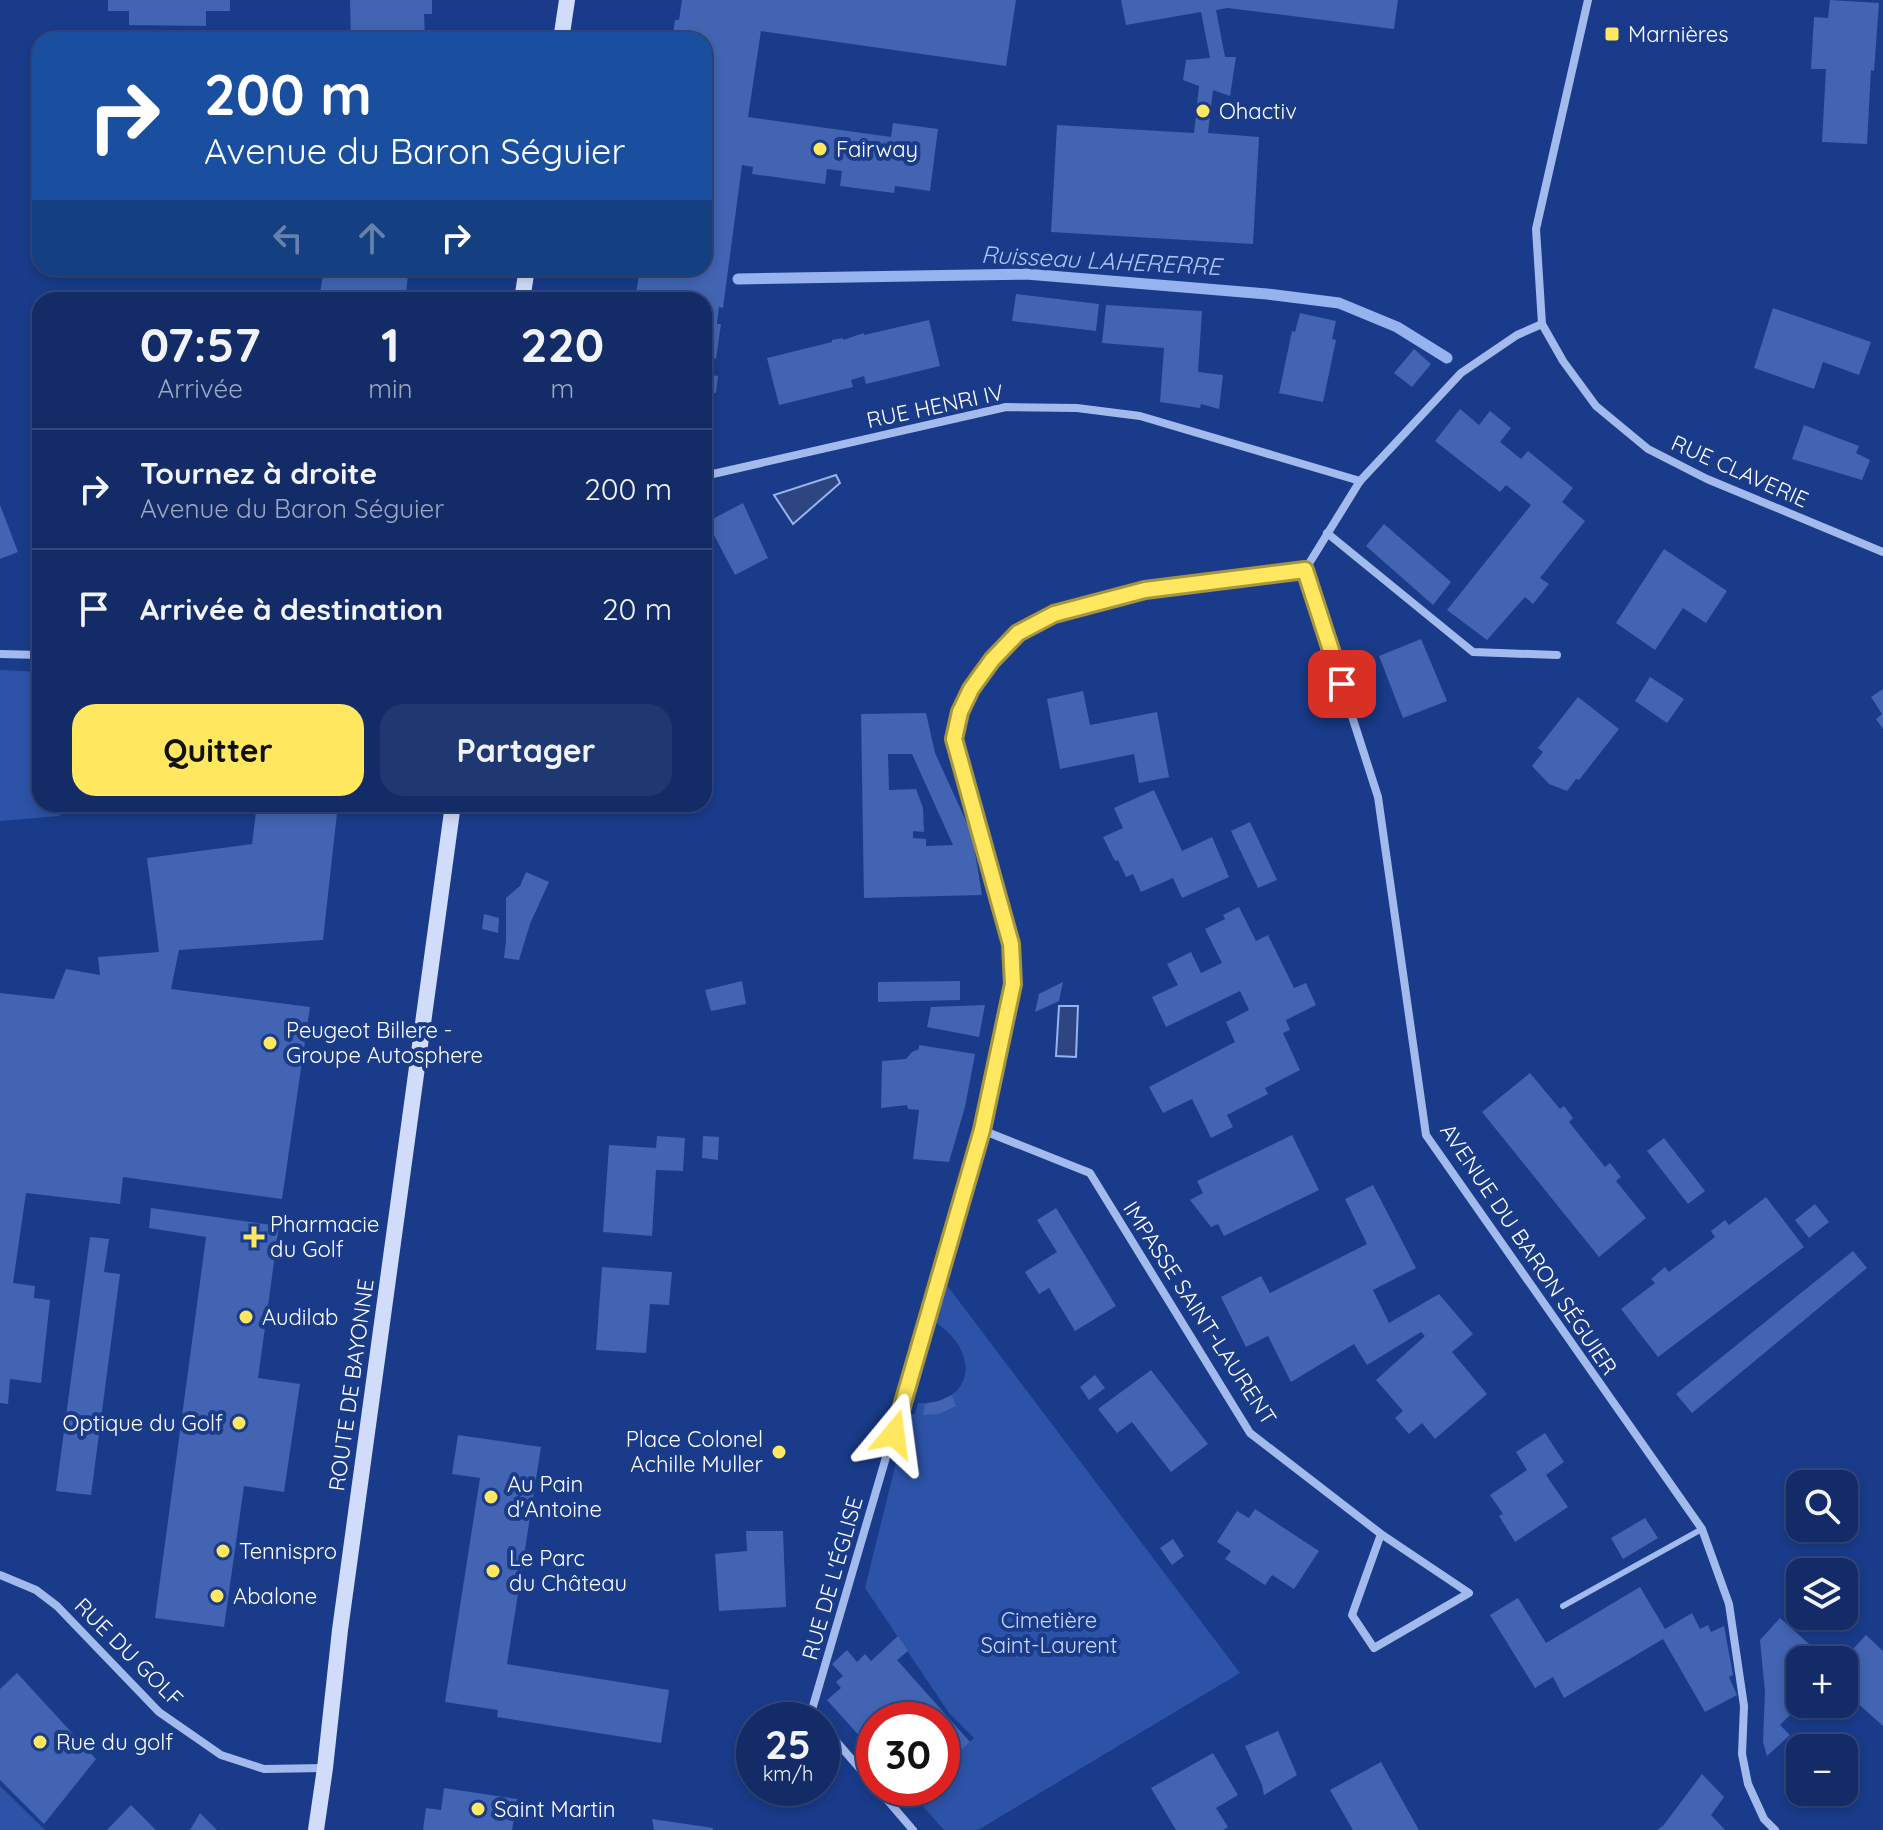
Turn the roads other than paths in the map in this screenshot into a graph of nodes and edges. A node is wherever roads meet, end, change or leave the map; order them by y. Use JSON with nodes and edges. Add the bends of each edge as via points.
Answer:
{"nodes":[{"id":1,"x":567,"y":0,"type":"edge"},
{"id":2,"x":1588,"y":0,"type":"edge"},
{"id":3,"x":562,"y":32,"type":"edge"},
{"id":4,"x":1542,"y":324,"type":"junction"},
{"id":5,"x":712,"y":474,"type":"edge"},
{"id":6,"x":1360,"y":481,"type":"junction"},
{"id":7,"x":1327,"y":533,"type":"junction"},
{"id":8,"x":1883,"y":552,"type":"edge"},
{"id":9,"x":1305,"y":570,"type":"junction"},
{"id":10,"x":0,"y":654,"type":"edge"},
{"id":11,"x":32,"y":655,"type":"edge"},
{"id":12,"x":1557,"y":655,"type":"dead end"},
{"id":13,"x":452,"y":812,"type":"edge"},
{"id":14,"x":982,"y":1130,"type":"junction"},
{"id":15,"x":1702,"y":1529,"type":"junction"},
{"id":16,"x":1381,"y":1534,"type":"junction"},
{"id":17,"x":0,"y":1575,"type":"edge"},
{"id":18,"x":1563,"y":1606,"type":"dead end"},
{"id":19,"x":814,"y":1702,"type":"edge"},
{"id":20,"x":840,"y":1746,"type":"edge"},
{"id":21,"x":856,"y":1764,"type":"edge"},
{"id":22,"x":325,"y":1768,"type":"junction"},
{"id":23,"x":892,"y":1806,"type":"edge"},
{"id":24,"x":316,"y":1830,"type":"edge"},
{"id":25,"x":913,"y":1830,"type":"edge"},
{"id":26,"x":1775,"y":1830,"type":"edge"}],
"edges":[{"from":1,"to":3,"type":"main road"},
{"from":2,"to":4,"type":"street","via":[[1536,229]]},
{"from":4,"to":6,"type":"street","via":[[1461,373]]},
{"from":4,"to":8,"type":"street","name":"RUE CLAVERIE","via":[[1596,406],[1648,449]]},
{"from":5,"to":6,"type":"street","name":"RUE HENRI IV","via":[[1006,407],[1140,416]]},
{"from":6,"to":7,"type":"street"},
{"from":7,"to":9,"type":"street"},
{"from":7,"to":12,"type":"street","via":[[1473,652]]},
{"from":9,"to":14,"type":"street","name":"RUE DE L'ÉGLISE","via":[[1145,590],[1054,614],[1018,633],[971,689],[954,739],[1011,944],[1013,984]]},
{"from":9,"to":15,"type":"street","name":"AVENUE DU BARON SÉGUIER","via":[[1378,797],[1426,1135]]},
{"from":10,"to":11,"type":"street"},
{"from":13,"to":22,"type":"main road","name":"ROUTE DE BAYONNE"},
{"from":14,"to":16,"type":"street","name":"IMPASSE SAINT-LAURENT","via":[[1090,1173],[1250,1433]]},
{"from":14,"to":19,"type":"street","name":"RUE DE L'ÉGLISE"},
{"from":15,"to":18,"type":"lane"},
{"from":15,"to":26,"type":"street","name":"AVENUE DU BARON SÉGUIER","via":[[1729,1604],[1744,1706],[1742,1754],[1748,1784]]},
{"from":16,"to":16,"type":"street","name":"IMPASSE SAINT-LAURENT","via":[[1469,1593],[1374,1648],[1352,1615]]},
{"from":17,"to":22,"type":"street","name":"RUE DU GOLF","via":[[36,1590],[57,1606],[159,1712],[221,1755],[264,1769]]},
{"from":20,"to":21,"type":"street"},
{"from":22,"to":24,"type":"main road","name":"ROUTE DE BAYONNE"},
{"from":23,"to":25,"type":"street"}]}
